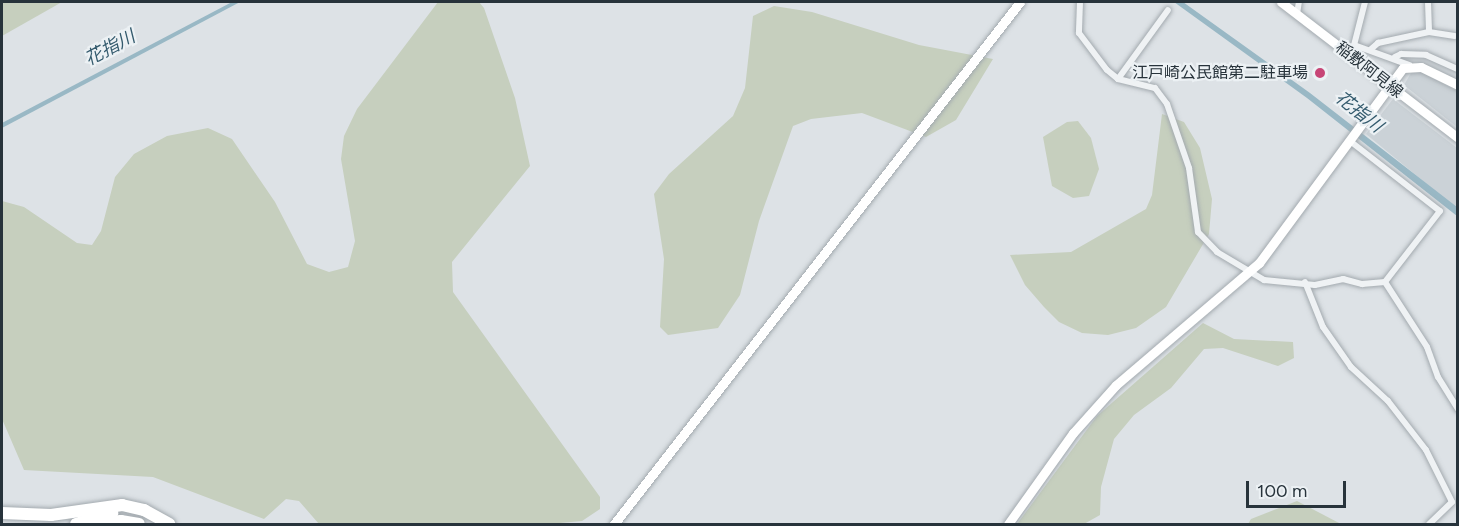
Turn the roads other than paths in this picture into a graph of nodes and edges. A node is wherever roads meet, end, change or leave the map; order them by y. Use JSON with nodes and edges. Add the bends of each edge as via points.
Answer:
{"nodes":[{"id":1,"x":1020,"y":2,"type":"edge"},
{"id":2,"x":1080,"y":2,"type":"edge"},
{"id":3,"x":1281,"y":2,"type":"edge"},
{"id":4,"x":1299,"y":2,"type":"edge"},
{"id":5,"x":1365,"y":2,"type":"edge"},
{"id":6,"x":1428,"y":2,"type":"edge"},
{"id":7,"x":1168,"y":10,"type":"dead end"},
{"id":8,"x":1297,"y":14,"type":"junction"},
{"id":9,"x":1430,"y":32,"type":"junction"},
{"id":10,"x":1455,"y":36,"type":"dead end"},
{"id":11,"x":1370,"y":50,"type":"junction"},
{"id":12,"x":1395,"y":57,"type":"junction"},
{"id":13,"x":1409,"y":65,"type":"junction"},
{"id":14,"x":1458,"y":69,"type":"edge"},
{"id":15,"x":1118,"y":79,"type":"junction"},
{"id":16,"x":1458,"y":85,"type":"edge"},
{"id":17,"x":1390,"y":86,"type":"junction"},
{"id":18,"x":1458,"y":138,"type":"edge"},
{"id":19,"x":1350,"y":140,"type":"junction"},
{"id":20,"x":1250,"y":274,"type":"junction"},
{"id":21,"x":1305,"y":282,"type":"junction"},
{"id":22,"x":1385,"y":282,"type":"junction"},
{"id":23,"x":1458,"y":409,"type":"edge"},
{"id":24,"x":1458,"y":496,"type":"edge"},
{"id":25,"x":1452,"y":502,"type":"junction"},
{"id":26,"x":2,"y":513,"type":"edge"},
{"id":27,"x":76,"y":525,"type":"edge"},
{"id":28,"x":96,"y":525,"type":"edge"},
{"id":29,"x":139,"y":525,"type":"edge"},
{"id":30,"x":157,"y":525,"type":"edge"},
{"id":31,"x":169,"y":525,"type":"edge"},
{"id":32,"x":614,"y":525,"type":"edge"},
{"id":33,"x":1008,"y":525,"type":"edge"},
{"id":34,"x":1429,"y":525,"type":"edge"}],
"edges":[{"from":1,"to":32,"type":"street"},
{"from":2,"to":15,"type":"street","via":[[1079,33]]},
{"from":3,"to":8,"type":"street","name":"稲敷阿見線"},
{"from":4,"to":8,"type":"street"},
{"from":5,"to":11,"type":"street","via":[[1354,45]]},
{"from":6,"to":9,"type":"street"},
{"from":7,"to":15,"type":"street"},
{"from":8,"to":17,"type":"street","name":"稲敷阿見線"},
{"from":9,"to":10,"type":"street"},
{"from":9,"to":11,"type":"street","via":[[1378,43]]},
{"from":11,"to":12,"type":"street"},
{"from":12,"to":13,"type":"street"},
{"from":12,"to":14,"type":"street","via":[[1426,55]]},
{"from":13,"to":16,"type":"street"},
{"from":13,"to":17,"type":"street"},
{"from":15,"to":20,"type":"street","via":[[1155,88],[1167,104],[1189,168],[1198,232],[1216,252]]},
{"from":17,"to":18,"type":"street","name":"稲敷阿見線"},
{"from":17,"to":19,"type":"street"},
{"from":19,"to":20,"type":"street"},
{"from":19,"to":22,"type":"street","via":[[1440,211]]},
{"from":20,"to":21,"type":"street","via":[[1275,282]]},
{"from":20,"to":33,"type":"street","via":[[1116,385],[1073,433]]},
{"from":21,"to":22,"type":"street"},
{"from":21,"to":25,"type":"street","via":[[1323,327],[1351,367],[1389,401],[1426,450]]},
{"from":22,"to":23,"type":"street","via":[[1427,347],[1438,377]]},
{"from":24,"to":25,"type":"street"},
{"from":25,"to":34,"type":"street"},
{"from":26,"to":31,"type":"highway","via":[[51,515],[122,505],[144,510]]},
{"from":27,"to":30,"type":"highway","via":[[101,514],[121,513]]},
{"from":28,"to":29,"type":"highway","via":[[121,521]]}]}
